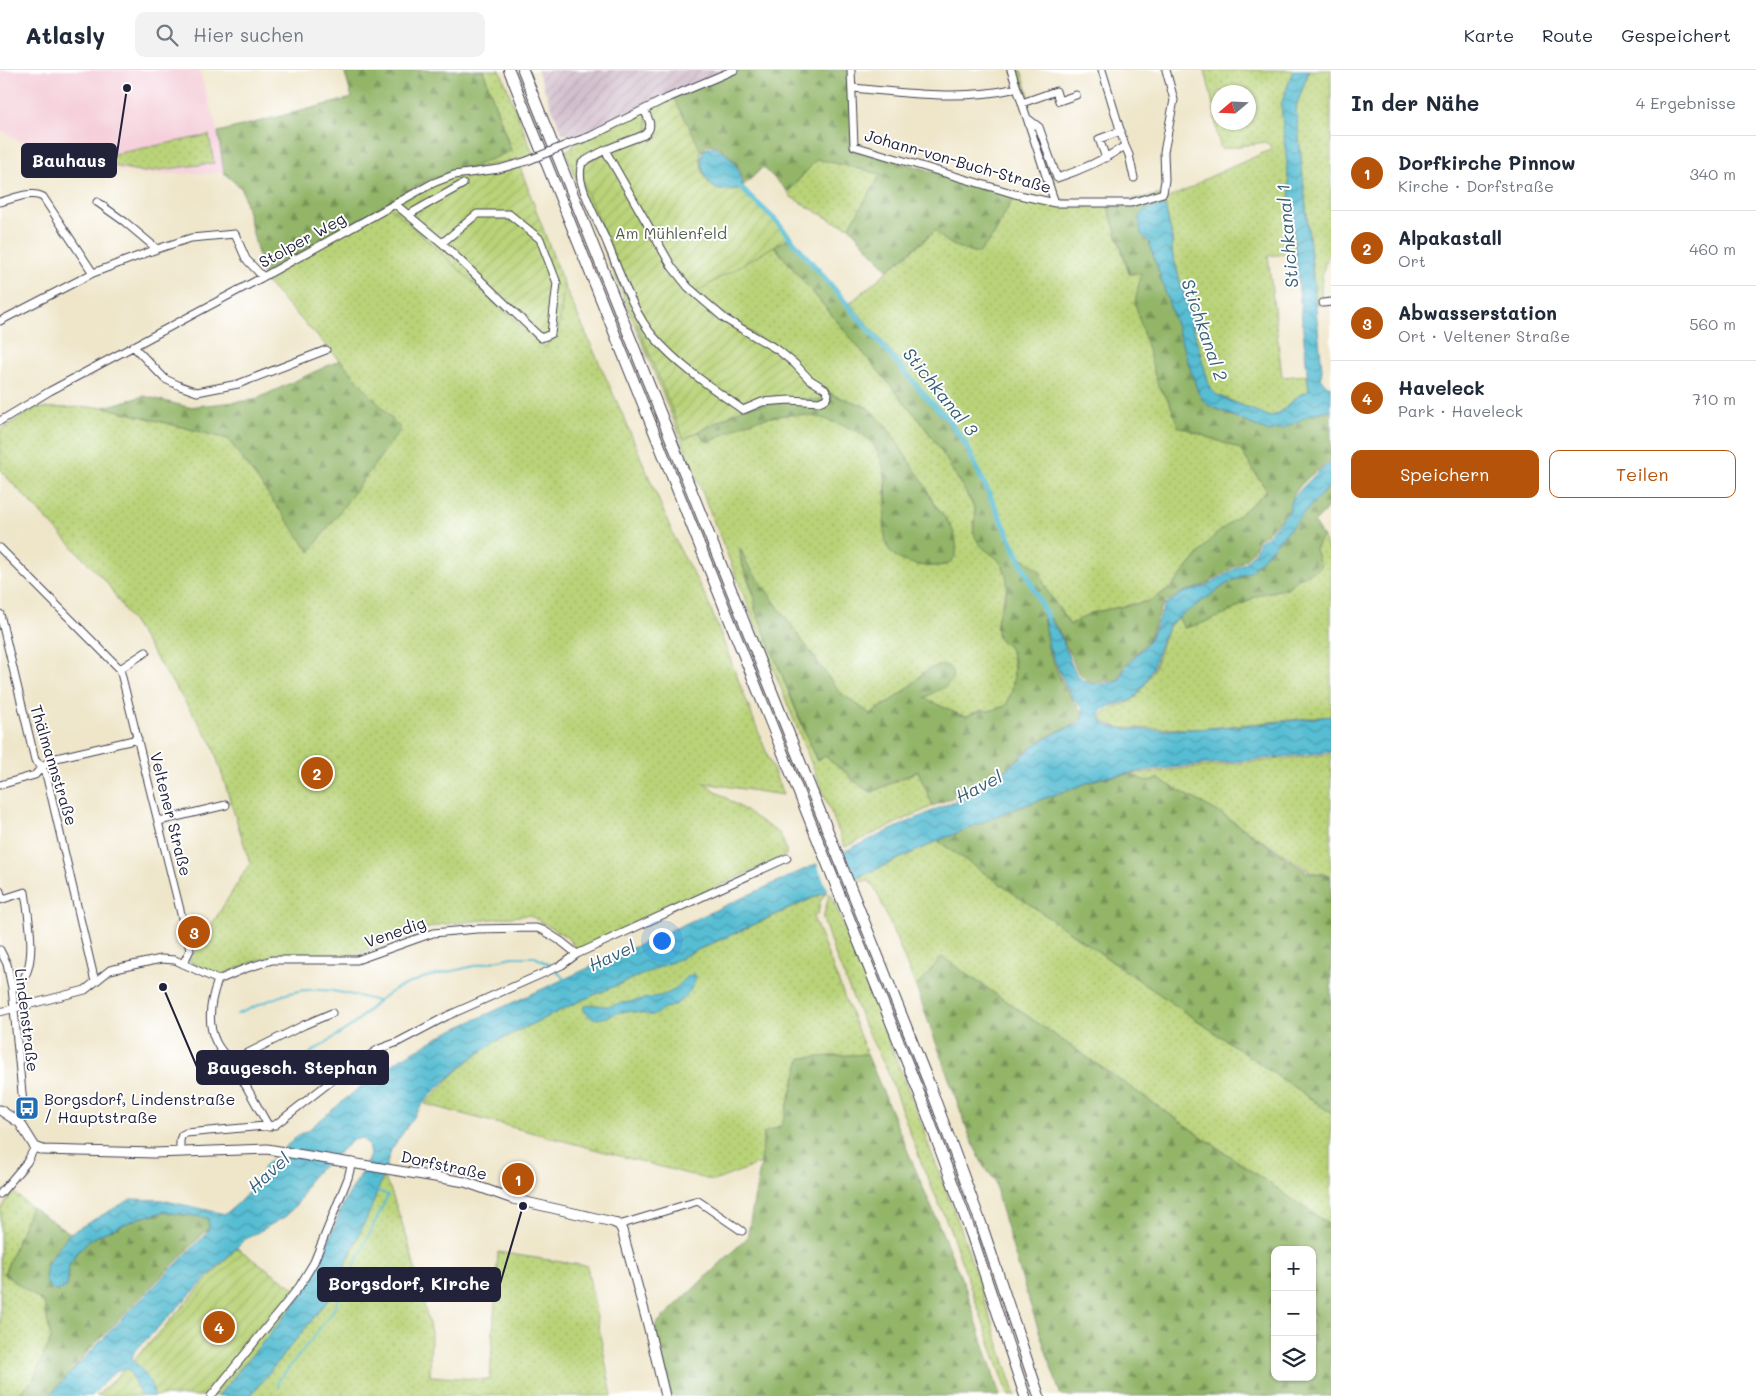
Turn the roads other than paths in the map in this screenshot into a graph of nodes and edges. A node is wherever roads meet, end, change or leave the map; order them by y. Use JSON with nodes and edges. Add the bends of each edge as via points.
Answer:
{"nodes":[{"id":1,"x":509,"y":70,"type":"edge"},
{"id":2,"x":523,"y":70,"type":"edge"},
{"id":3,"x":734,"y":70,"type":"edge"},
{"id":4,"x":851,"y":70,"type":"edge"},
{"id":5,"x":1011,"y":70,"type":"edge"},
{"id":6,"x":1102,"y":70,"type":"edge"},
{"id":7,"x":1166,"y":70,"type":"edge"},
{"id":8,"x":852,"y":88,"type":"junction"},
{"id":9,"x":1017,"y":88,"type":"junction"},
{"id":10,"x":1076,"y":95,"type":"dead end"},
{"id":11,"x":1022,"y":102,"type":"junction"},
{"id":12,"x":644,"y":110,"type":"junction"},
{"id":13,"x":1027,"y":118,"type":"junction"},
{"id":14,"x":1121,"y":131,"type":"junction"},
{"id":15,"x":1125,"y":146,"type":"junction"},
{"id":16,"x":605,"y":150,"type":"junction"},
{"id":17,"x":1106,"y":158,"type":"junction"},
{"id":18,"x":1134,"y":178,"type":"dead end"},
{"id":19,"x":463,"y":184,"type":"dead end"},
{"id":20,"x":0,"y":202,"type":"edge"},
{"id":21,"x":97,"y":202,"type":"dead end"},
{"id":22,"x":1056,"y":203,"type":"junction"},
{"id":23,"x":395,"y":204,"type":"junction"},
{"id":24,"x":408,"y":214,"type":"junction"},
{"id":25,"x":442,"y":243,"type":"junction"},
{"id":26,"x":157,"y":249,"type":"junction"},
{"id":27,"x":93,"y":273,"type":"junction"},
{"id":28,"x":262,"y":277,"type":"junction"},
{"id":29,"x":1331,"y":302,"type":"edge"},
{"id":30,"x":1322,"y":303,"type":"dead end"},
{"id":31,"x":0,"y":321,"type":"edge"},
{"id":32,"x":133,"y":346,"type":"junction"},
{"id":33,"x":326,"y":350,"type":"dead end"},
{"id":34,"x":0,"y":421,"type":"edge"},
{"id":35,"x":0,"y":548,"type":"edge"},
{"id":36,"x":0,"y":614,"type":"edge"},
{"id":37,"x":146,"y":652,"type":"dead end"},
{"id":38,"x":120,"y":669,"type":"junction"},
{"id":39,"x":138,"y":740,"type":"junction"},
{"id":40,"x":42,"y":767,"type":"junction"},
{"id":41,"x":0,"y":785,"type":"edge"},
{"id":42,"x":226,"y":805,"type":"dead end"},
{"id":43,"x":159,"y":821,"type":"junction"},
{"id":44,"x":786,"y":858,"type":"dead end"},
{"id":45,"x":0,"y":891,"type":"edge"},
{"id":46,"x":1,"y":900,"type":"edge"},
{"id":47,"x":0,"y":950,"type":"edge"},
{"id":48,"x":576,"y":954,"type":"junction"},
{"id":49,"x":182,"y":964,"type":"junction"},
{"id":50,"x":218,"y":980,"type":"junction"},
{"id":51,"x":95,"y":982,"type":"junction"},
{"id":52,"x":12,"y":988,"type":"junction"},
{"id":53,"x":15,"y":1008,"type":"junction"},
{"id":54,"x":0,"y":1012,"type":"edge"},
{"id":55,"x":332,"y":1013,"type":"dead end"},
{"id":56,"x":232,"y":1061,"type":"junction"},
{"id":57,"x":0,"y":1110,"type":"edge"},
{"id":58,"x":20,"y":1123,"type":"junction"},
{"id":59,"x":269,"y":1127,"type":"junction"},
{"id":60,"x":36,"y":1147,"type":"junction"},
{"id":61,"x":180,"y":1152,"type":"junction"},
{"id":62,"x":352,"y":1162,"type":"junction"},
{"id":63,"x":0,"y":1194,"type":"edge"},
{"id":64,"x":619,"y":1225,"type":"junction"},
{"id":65,"x":742,"y":1231,"type":"dead end"},
{"id":66,"x":211,"y":1396,"type":"edge"},
{"id":67,"x":664,"y":1396,"type":"edge"},
{"id":68,"x":1025,"y":1396,"type":"edge"},
{"id":69,"x":1038,"y":1396,"type":"edge"}],
"edges":[{"from":1,"to":68,"type":"highway","via":[[920,1095]]},
{"from":2,"to":69,"type":"highway","via":[[960,1163]]},
{"from":3,"to":12,"type":"street","name":"Stolper Weg"},
{"from":4,"to":8,"type":"street"},
{"from":5,"to":9,"type":"street"},
{"from":6,"to":14,"type":"street"},
{"from":7,"to":22,"type":"street","name":"Johann-von-Buch-Straße","via":[[1174,100],[1164,152],[1163,193],[1131,203]]},
{"from":8,"to":9,"type":"street","via":[[939,96]]},
{"from":8,"to":22,"type":"street","name":"Johann-von-Buch-Straße","via":[[854,146]]},
{"from":9,"to":11,"type":"street"},
{"from":10,"to":11,"type":"street","via":[[1059,100],[1056,91]]},
{"from":11,"to":13,"type":"street"},
{"from":12,"to":16,"type":"street","via":[[650,124],[648,133]]},
{"from":12,"to":23,"type":"street","name":"Stolper Weg","bridge":true,"via":[[527,161],[442,179]]},
{"from":13,"to":17,"type":"street","via":[[1040,127],[1057,178]]},
{"from":13,"to":22,"type":"street"},
{"from":14,"to":15,"type":"street"},
{"from":14,"to":17,"type":"street","via":[[1099,139]]},
{"from":15,"to":17,"type":"street"},
{"from":15,"to":18,"type":"street"},
{"from":16,"to":16,"type":"street","via":[[582,163],[581,179],[619,272],[652,336],[743,410],[762,402],[819,402],[826,399],[825,389],[809,379],[786,356],[725,319],[683,282]]},
{"from":19,"to":24,"type":"street"},
{"from":20,"to":27,"type":"street","via":[[30,194],[43,197]]},
{"from":21,"to":26,"type":"street"},
{"from":23,"to":24,"type":"street"},
{"from":23,"to":28,"type":"street","name":"Stolper Weg"},
{"from":24,"to":25,"type":"street"},
{"from":25,"to":25,"type":"street","via":[[541,338],[550,334],[556,283],[540,238],[509,214],[477,214]]},
{"from":26,"to":27,"type":"street"},
{"from":26,"to":28,"type":"street","via":[[191,238],[235,234],[246,259]]},
{"from":27,"to":31,"type":"street"},
{"from":28,"to":32,"type":"street","name":"Stolper Weg"},
{"from":29,"to":30,"type":"street"},
{"from":32,"to":33,"type":"street","via":[[165,379],[197,392],[238,384]]},
{"from":32,"to":34,"type":"street","name":"Stolper Weg"},
{"from":35,"to":38,"type":"street"},
{"from":36,"to":40,"type":"street","name":"Thälmannstraße","via":[[34,760]]},
{"from":37,"to":38,"type":"street"},
{"from":38,"to":39,"type":"street","name":"Veltener Straße"},
{"from":39,"to":40,"type":"street","via":[[52,759]]},
{"from":39,"to":43,"type":"street","name":"Veltener Straße"},
{"from":40,"to":41,"type":"street","via":[[35,775]]},
{"from":40,"to":51,"type":"street","name":"Thälmannstraße"},
{"from":42,"to":43,"type":"street"},
{"from":43,"to":49,"type":"street","name":"Veltener Straße","via":[[190,950]]},
{"from":44,"to":48,"type":"street"},
{"from":45,"to":46,"type":"street"},
{"from":46,"to":52,"type":"street","via":[[25,892],[31,935],[30,963],[22,982]]},
{"from":47,"to":52,"type":"street","name":"Lindenstraße"},
{"from":48,"to":50,"type":"street","name":"Venedig","via":[[544,930],[477,929],[427,934],[357,960],[272,960]]},
{"from":48,"to":59,"type":"street","via":[[562,965],[379,1049]]},
{"from":49,"to":50,"type":"street"},
{"from":49,"to":51,"type":"street","via":[[161,958],[110,970]]},
{"from":50,"to":56,"type":"street","via":[[210,1004],[210,1022],[219,1048]]},
{"from":51,"to":53,"type":"street","via":[[85,990]]},
{"from":52,"to":53,"type":"street","name":"Lindenstraße"},
{"from":53,"to":54,"type":"street"},
{"from":53,"to":58,"type":"street","name":"Lindenstraße","via":[[24,1114]]},
{"from":55,"to":56,"type":"street"},
{"from":56,"to":59,"type":"street"},
{"from":57,"to":58,"type":"main road"},
{"from":58,"to":60,"type":"main road"},
{"from":59,"to":61,"type":"street","via":[[186,1133],[180,1140]]},
{"from":60,"to":61,"type":"main road","name":"Dorfstraße","via":[[43,1150]]},
{"from":60,"to":63,"type":"street"},
{"from":61,"to":62,"type":"main road","name":"Dorfstraße","via":[[267,1148]]},
{"from":62,"to":64,"type":"main road","name":"Dorfstraße","via":[[465,1182],[514,1199]]},
{"from":62,"to":66,"type":"street","via":[[314,1262],[299,1287]]},
{"from":64,"to":65,"type":"street","via":[[698,1201]]},
{"from":64,"to":67,"type":"main road"}]}
